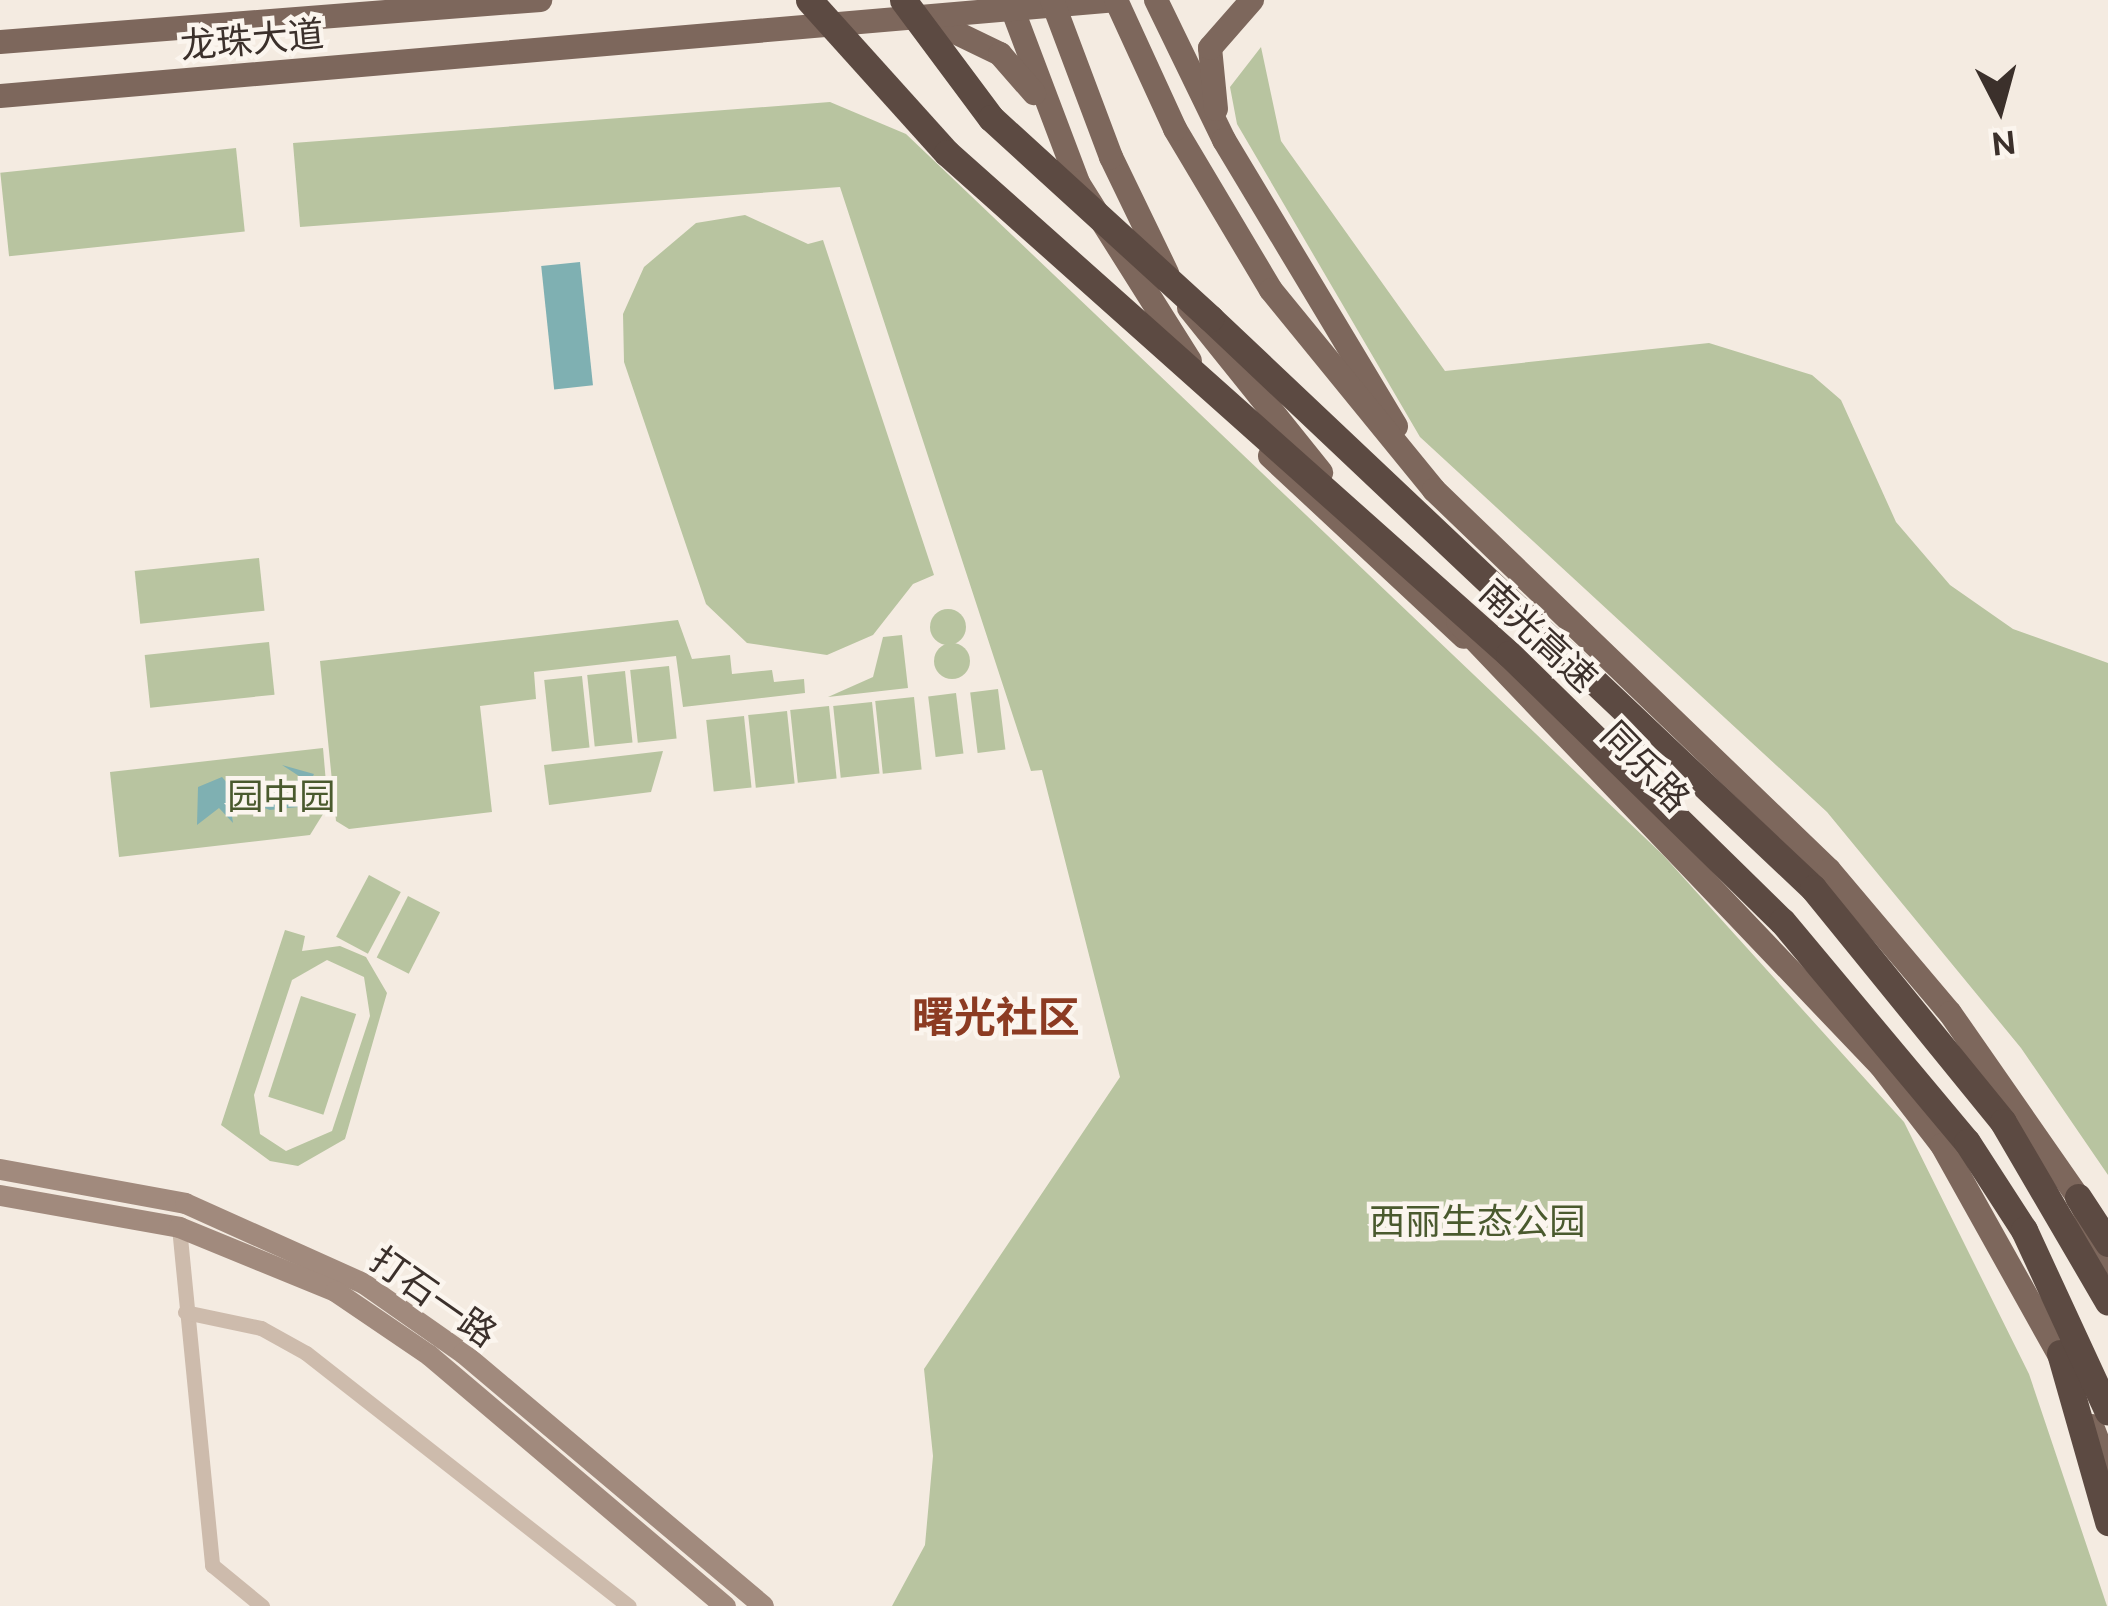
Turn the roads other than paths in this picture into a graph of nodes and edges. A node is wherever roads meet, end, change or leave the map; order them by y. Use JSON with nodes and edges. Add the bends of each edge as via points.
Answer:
{"nodes":[{"id":1,"x":539,"y":0,"type":"edge"},
{"id":2,"x":809,"y":0,"type":"edge"},
{"id":3,"x":903,"y":0,"type":"edge"},
{"id":4,"x":1052,"y":0,"type":"edge"},
{"id":5,"x":1117,"y":0,"type":"edge"},
{"id":6,"x":1156,"y":0,"type":"edge"},
{"id":7,"x":1252,"y":0,"type":"edge"},
{"id":8,"x":1011,"y":5,"type":"edge"},
{"id":9,"x":880,"y":22,"type":"junction"},
{"id":10,"x":0,"y":42,"type":"edge"},
{"id":11,"x":0,"y":96,"type":"edge"},
{"id":12,"x":1050,"y":113,"type":"junction"},
{"id":13,"x":1224,"y":140,"type":"junction"},
{"id":14,"x":1434,"y":490,"type":"junction"},
{"id":15,"x":1502,"y":670,"type":"junction"},
{"id":16,"x":0,"y":1169,"type":"edge"},
{"id":17,"x":0,"y":1195,"type":"edge"},
{"id":18,"x":2078,"y":1197,"type":"junction"},
{"id":19,"x":179,"y":1227,"type":"junction"},
{"id":20,"x":2108,"y":1243,"type":"edge"},
{"id":21,"x":2108,"y":1262,"type":"edge"},
{"id":22,"x":2108,"y":1302,"type":"edge"},
{"id":23,"x":185,"y":1312,"type":"junction"},
{"id":24,"x":2060,"y":1353,"type":"junction"},
{"id":25,"x":2108,"y":1412,"type":"edge"},
{"id":26,"x":2108,"y":1468,"type":"edge"},
{"id":27,"x":2108,"y":1522,"type":"edge"},
{"id":28,"x":262,"y":1606,"type":"edge"},
{"id":29,"x":629,"y":1606,"type":"edge"},
{"id":30,"x":725,"y":1606,"type":"edge"},
{"id":31,"x":763,"y":1606,"type":"edge"}],
"edges":[{"from":1,"to":10,"type":"main road","name":"龙珠大道"},
{"from":2,"to":25,"type":"highway","name":"南光高速","bridge":true,"via":[[947,153],[1509,654],[1782,920],[1967,1142],[2024,1230]]},
{"from":3,"to":22,"type":"highway","name":"南光高速","bridge":true,"via":[[991,118],[1813,888],[1977,1085]]},
{"from":4,"to":15,"type":"main road","name":"同乐路","bridge":true,"via":[[1156,255],[1230,365]]},
{"from":5,"to":8,"type":"main road","name":"龙珠大道"},
{"from":5,"to":14,"type":"main road","name":"同乐路","bridge":true,"via":[[1175,129],[1271,290]]},
{"from":6,"to":13,"type":"main road"},
{"from":7,"to":13,"type":"main road","via":[[1210,47]]},
{"from":8,"to":9,"type":"main road","name":"龙珠大道"},
{"from":8,"to":12,"type":"main road"},
{"from":9,"to":11,"type":"main road","name":"龙珠大道"},
{"from":9,"to":12,"type":"main road","via":[[965,32]]},
{"from":12,"to":15,"type":"main road","via":[[1109,241],[1227,409]]},
{"from":13,"to":14,"type":"main road"},
{"from":14,"to":18,"type":"main road","name":"同乐路","via":[[1829,870],[1950,1013]]},
{"from":15,"to":24,"type":"main road","name":"同乐路","via":[[1881,1066],[1942,1145]]},
{"from":16,"to":31,"type":"main road","name":"打石一路","via":[[185,1203],[344,1273],[463,1353]]},
{"from":17,"to":19,"type":"main road","name":"打石一路"},
{"from":18,"to":20,"type":"highway"},
{"from":18,"to":21,"type":"main road","name":"同乐路"},
{"from":19,"to":23,"type":"street"},
{"from":19,"to":30,"type":"main road","name":"打石一路","via":[[301,1273],[397,1330]]},
{"from":23,"to":28,"type":"street","via":[[212,1565]]},
{"from":23,"to":29,"type":"street","via":[[261,1328],[339,1375]]},
{"from":24,"to":26,"type":"main road","name":"同乐路"},
{"from":24,"to":27,"type":"highway"}]}
